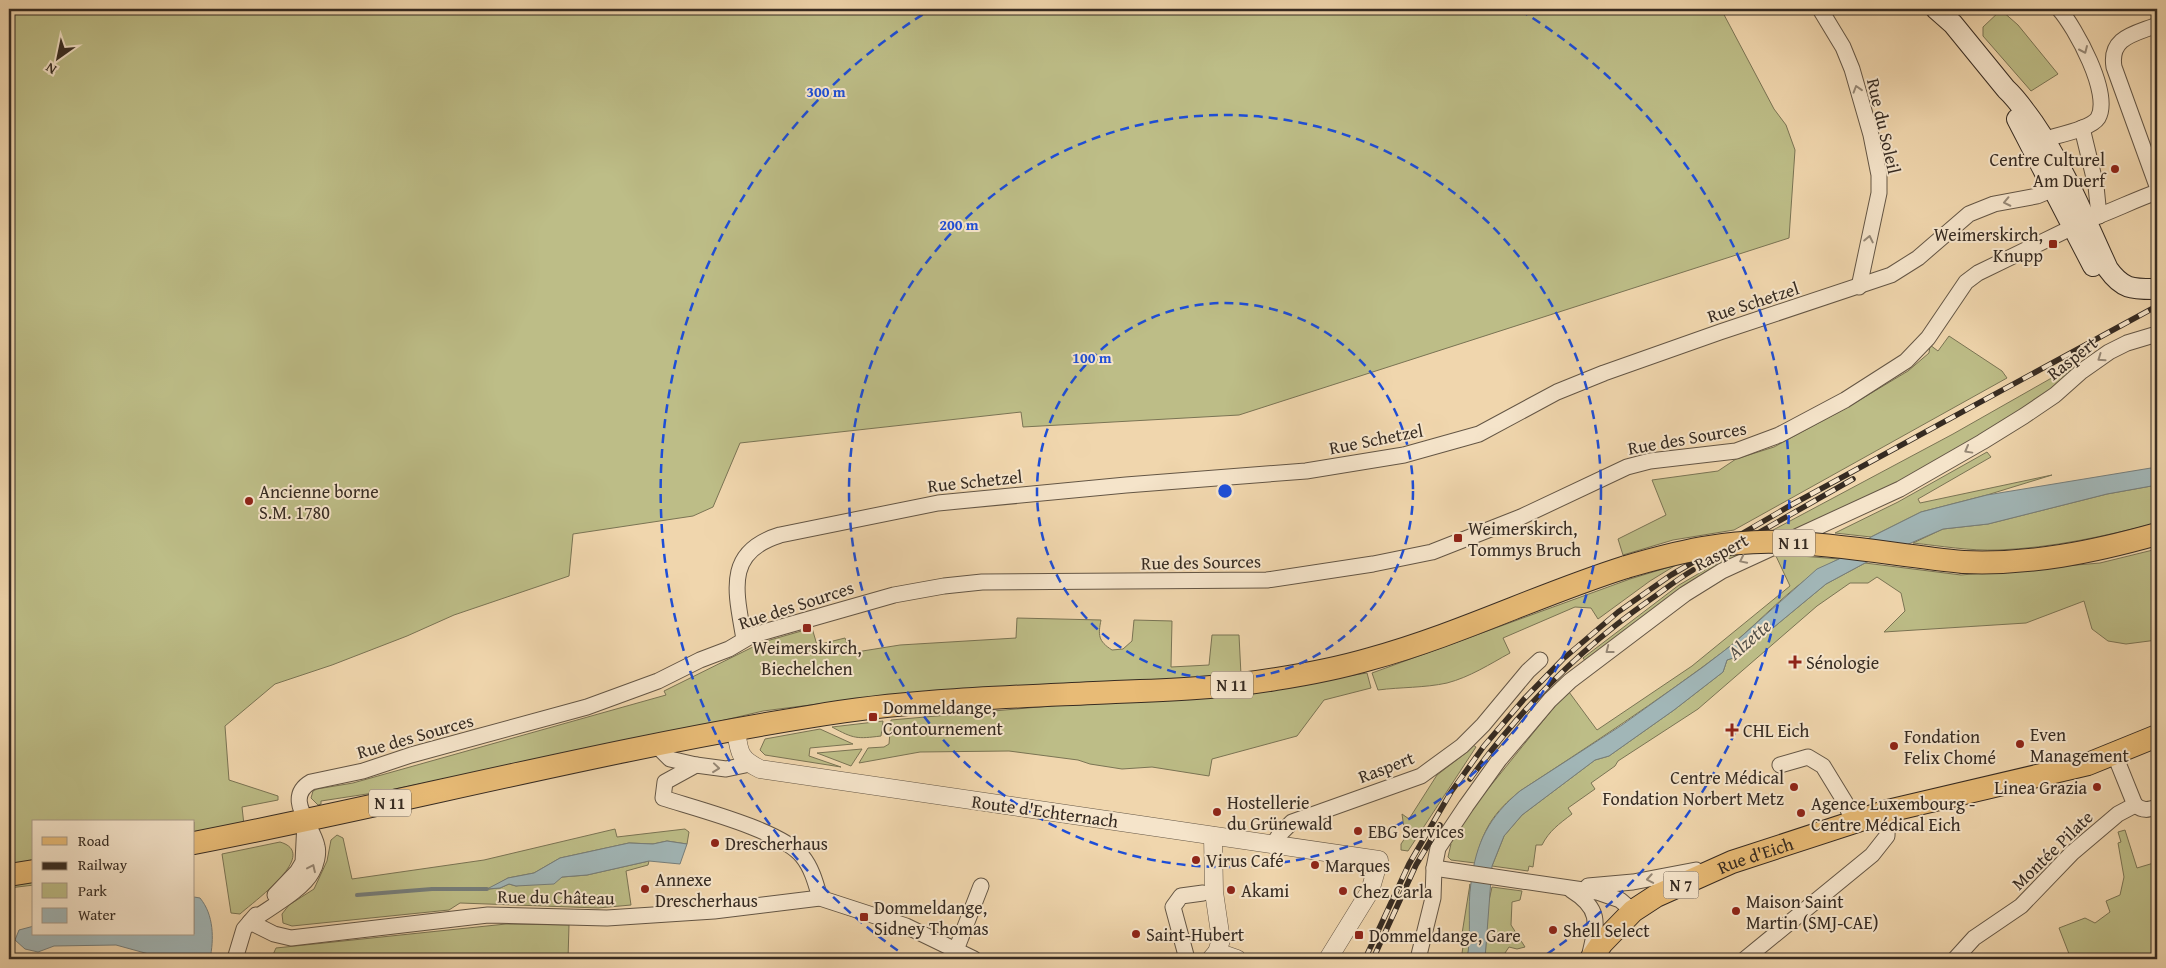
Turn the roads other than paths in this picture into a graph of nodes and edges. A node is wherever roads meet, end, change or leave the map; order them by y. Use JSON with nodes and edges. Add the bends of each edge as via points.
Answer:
{"nodes":[{"id":1,"x":1820,"y":9,"type":"edge"},
{"id":2,"x":1936,"y":9,"type":"edge"},
{"id":3,"x":2058,"y":9,"type":"edge"},
{"id":4,"x":2157,"y":25,"type":"edge"},
{"id":5,"x":2006,"y":89,"type":"junction"},
{"id":6,"x":2082,"y":128,"type":"junction"},
{"id":7,"x":2045,"y":140,"type":"junction"},
{"id":8,"x":2061,"y":186,"type":"junction"},
{"id":9,"x":2157,"y":186,"type":"edge"},
{"id":10,"x":2157,"y":192,"type":"edge"},
{"id":11,"x":2086,"y":221,"type":"junction"},
{"id":12,"x":1859,"y":287,"type":"junction"},
{"id":13,"x":2157,"y":289,"type":"edge"},
{"id":14,"x":2157,"y":334,"type":"edge"},
{"id":15,"x":2157,"y":534,"type":"edge"},
{"id":16,"x":744,"y":639,"type":"junction"},
{"id":17,"x":1540,"y":660,"type":"dead end"},
{"id":18,"x":736,"y":730,"type":"junction"},
{"id":19,"x":2157,"y":736,"type":"edge"},
{"id":20,"x":656,"y":745,"type":"junction"},
{"id":21,"x":2114,"y":753,"type":"junction"},
{"id":22,"x":750,"y":764,"type":"junction"},
{"id":23,"x":696,"y":765,"type":"junction"},
{"id":24,"x":1780,"y":765,"type":"dead end"},
{"id":25,"x":2135,"y":804,"type":"junction"},
{"id":26,"x":2157,"y":807,"type":"edge"},
{"id":27,"x":1888,"y":811,"type":"junction"},
{"id":28,"x":305,"y":822,"type":"junction"},
{"id":29,"x":1853,"y":822,"type":"junction"},
{"id":30,"x":1213,"y":836,"type":"junction"},
{"id":31,"x":195,"y":844,"type":"edge"},
{"id":32,"x":1273,"y":844,"type":"junction"},
{"id":33,"x":1732,"y":862,"type":"junction"},
{"id":34,"x":1440,"y":869,"type":"junction"},
{"id":35,"x":32,"y":872,"type":"edge"},
{"id":36,"x":9,"y":875,"type":"edge"},
{"id":37,"x":982,"y":886,"type":"dead end"},
{"id":38,"x":1568,"y":887,"type":"junction"},
{"id":39,"x":1202,"y":893,"type":"dead end"},
{"id":40,"x":820,"y":898,"type":"junction"},
{"id":41,"x":1632,"y":911,"type":"junction"},
{"id":42,"x":250,"y":922,"type":"junction"},
{"id":43,"x":956,"y":950,"type":"junction"},
{"id":44,"x":1214,"y":956,"type":"edge"},
{"id":45,"x":235,"y":959,"type":"edge"},
{"id":46,"x":974,"y":959,"type":"edge"},
{"id":47,"x":1187,"y":959,"type":"edge"},
{"id":48,"x":1237,"y":959,"type":"edge"},
{"id":49,"x":1328,"y":959,"type":"edge"},
{"id":50,"x":1418,"y":959,"type":"edge"},
{"id":51,"x":1590,"y":959,"type":"edge"},
{"id":52,"x":1745,"y":959,"type":"edge"},
{"id":53,"x":1955,"y":959,"type":"edge"}],
"edges":[{"from":12,"to":1,"type":"street","name":"Rue du Soleil","one_way":true,"via":[[1879,193],[1879,175],[1852,69]]},
{"from":2,"to":5,"type":"main road","via":[[1953,24]]},
{"from":3,"to":6,"type":"street","one_way":true,"via":[[2079,38],[2096,80],[2101,106],[2098,117]]},
{"from":4,"to":9,"type":"street","via":[[2123,39],[2115,47],[2112,57]]},
{"from":5,"to":7,"type":"main road","via":[[2016,97]]},
{"from":5,"to":8,"type":"main road","via":[[2009,104]]},
{"from":6,"to":7,"type":"street"},
{"from":6,"to":11,"type":"street","via":[[2096,186]]},
{"from":7,"to":8,"type":"main road"},
{"from":8,"to":11,"type":"main road"},
{"from":8,"to":12,"type":"street","name":"Rue Schetzel","one_way":true,"via":[[2037,196],[1994,204],[1969,214],[1909,265]]},
{"from":10,"to":11,"type":"street","name":"Rue des Sources"},
{"from":11,"to":13,"type":"main road","via":[[2116,280],[2135,289]]},
{"from":11,"to":16,"type":"street","name":"Rue des Sources","via":[[1978,273],[1966,282],[1928,338],[1906,361],[1779,436],[1736,450],[1627,467],[1521,517],[1432,552],[1266,580],[1012,581],[944,586],[894,595]]},
{"from":12,"to":16,"type":"street","name":"Rue Schetzel","via":[[1604,373],[1556,392],[1479,434],[1404,455],[1306,471],[938,503],[764,540],[749,549],[740,564],[738,590]]},
{"from":14,"to":34,"type":"street","name":"Raspert","one_way":true,"via":[[2109,352],[2024,416],[1900,489],[1722,571],[1633,632],[1570,681],[1499,760],[1438,848]]},
{"from":15,"to":18,"type":"main road","number":"N 11","bridge":true,"via":[[2103,549],[1998,564],[1826,545],[1780,542],[1722,544],[1626,567],[1370,659],[1274,680],[1189,689],[901,705]]},
{"from":16,"to":28,"type":"street","name":"Rue des Sources","via":[[658,681],[587,707],[363,771],[311,782],[305,785],[299,800]]},
{"from":17,"to":32,"type":"street","name":"Raspert","via":[[1483,725],[1442,762],[1421,776],[1292,822]]},
{"from":18,"to":20,"type":"main road","number":"N 11"},
{"from":18,"to":22,"type":"street","via":[[740,755]]},
{"from":19,"to":21,"type":"main road","name":"Rue d'Eich","number":"N 7"},
{"from":20,"to":23,"type":"street","via":[[670,759]]},
{"from":20,"to":28,"type":"main road","number":"N 11"},
{"from":21,"to":25,"type":"street"},
{"from":21,"to":27,"type":"main road","name":"Rue d'Eich","number":"N 7","via":[[2063,771]]},
{"from":23,"to":22,"type":"street","one_way":true,"via":[[726,769]]},
{"from":22,"to":30,"type":"street","name":"Route d'Echternach","via":[[760,769]]},
{"from":23,"to":40,"type":"street","via":[[665,782],[663,798],[750,826],[783,842],[802,855],[813,873]]},
{"from":24,"to":29,"type":"street","via":[[1808,757],[1823,766]]},
{"from":25,"to":26,"type":"street","via":[[2142,810]]},
{"from":25,"to":53,"type":"street","name":"Montée Pilate","via":[[2118,814],[2072,853],[2021,906],[1974,938]]},
{"from":27,"to":29,"type":"main road","name":"Rue d'Eich","number":"N 7"},
{"from":27,"to":52,"type":"street","via":[[1887,836],[1872,855]]},
{"from":28,"to":31,"type":"main road","number":"N 11"},
{"from":28,"to":42,"type":"street","name":"Rue des Sources","via":[[303,862]]},
{"from":29,"to":33,"type":"main road","name":"Rue d'Eich","number":"N 7"},
{"from":30,"to":32,"type":"street","name":"Route d'Echternach"},
{"from":30,"to":44,"type":"street","via":[[1214,892],[1221,933]]},
{"from":32,"to":49,"type":"street","name":"Route d'Echternach","via":[[1379,860],[1370,891]]},
{"from":33,"to":38,"type":"street","name":"Rue d'Eich","one_way":true,"via":[[1608,885]]},
{"from":33,"to":41,"type":"main road","number":"N 7","via":[[1656,896]]},
{"from":34,"to":38,"type":"street"},
{"from":34,"to":50,"type":"street","name":"Raspert"},
{"from":35,"to":36,"type":"main road"},
{"from":37,"to":43,"type":"street"},
{"from":38,"to":41,"type":"street","via":[[1620,900]]},
{"from":38,"to":51,"type":"street","via":[[1586,900],[1595,915]]},
{"from":39,"to":47,"type":"street","via":[[1181,896],[1173,907]]},
{"from":40,"to":42,"type":"street","name":"Rue du Château","via":[[714,911],[607,918],[488,915],[291,938]]},
{"from":40,"to":43,"type":"street","name":"Rue du Château","via":[[906,926]]},
{"from":41,"to":51,"type":"main road","number":"N 7"},
{"from":42,"to":45,"type":"street","name":"Rue des Sources","via":[[240,938]]},
{"from":43,"to":46,"type":"street","name":"Rue du Château"},
{"from":44,"to":48,"type":"street"}]}
